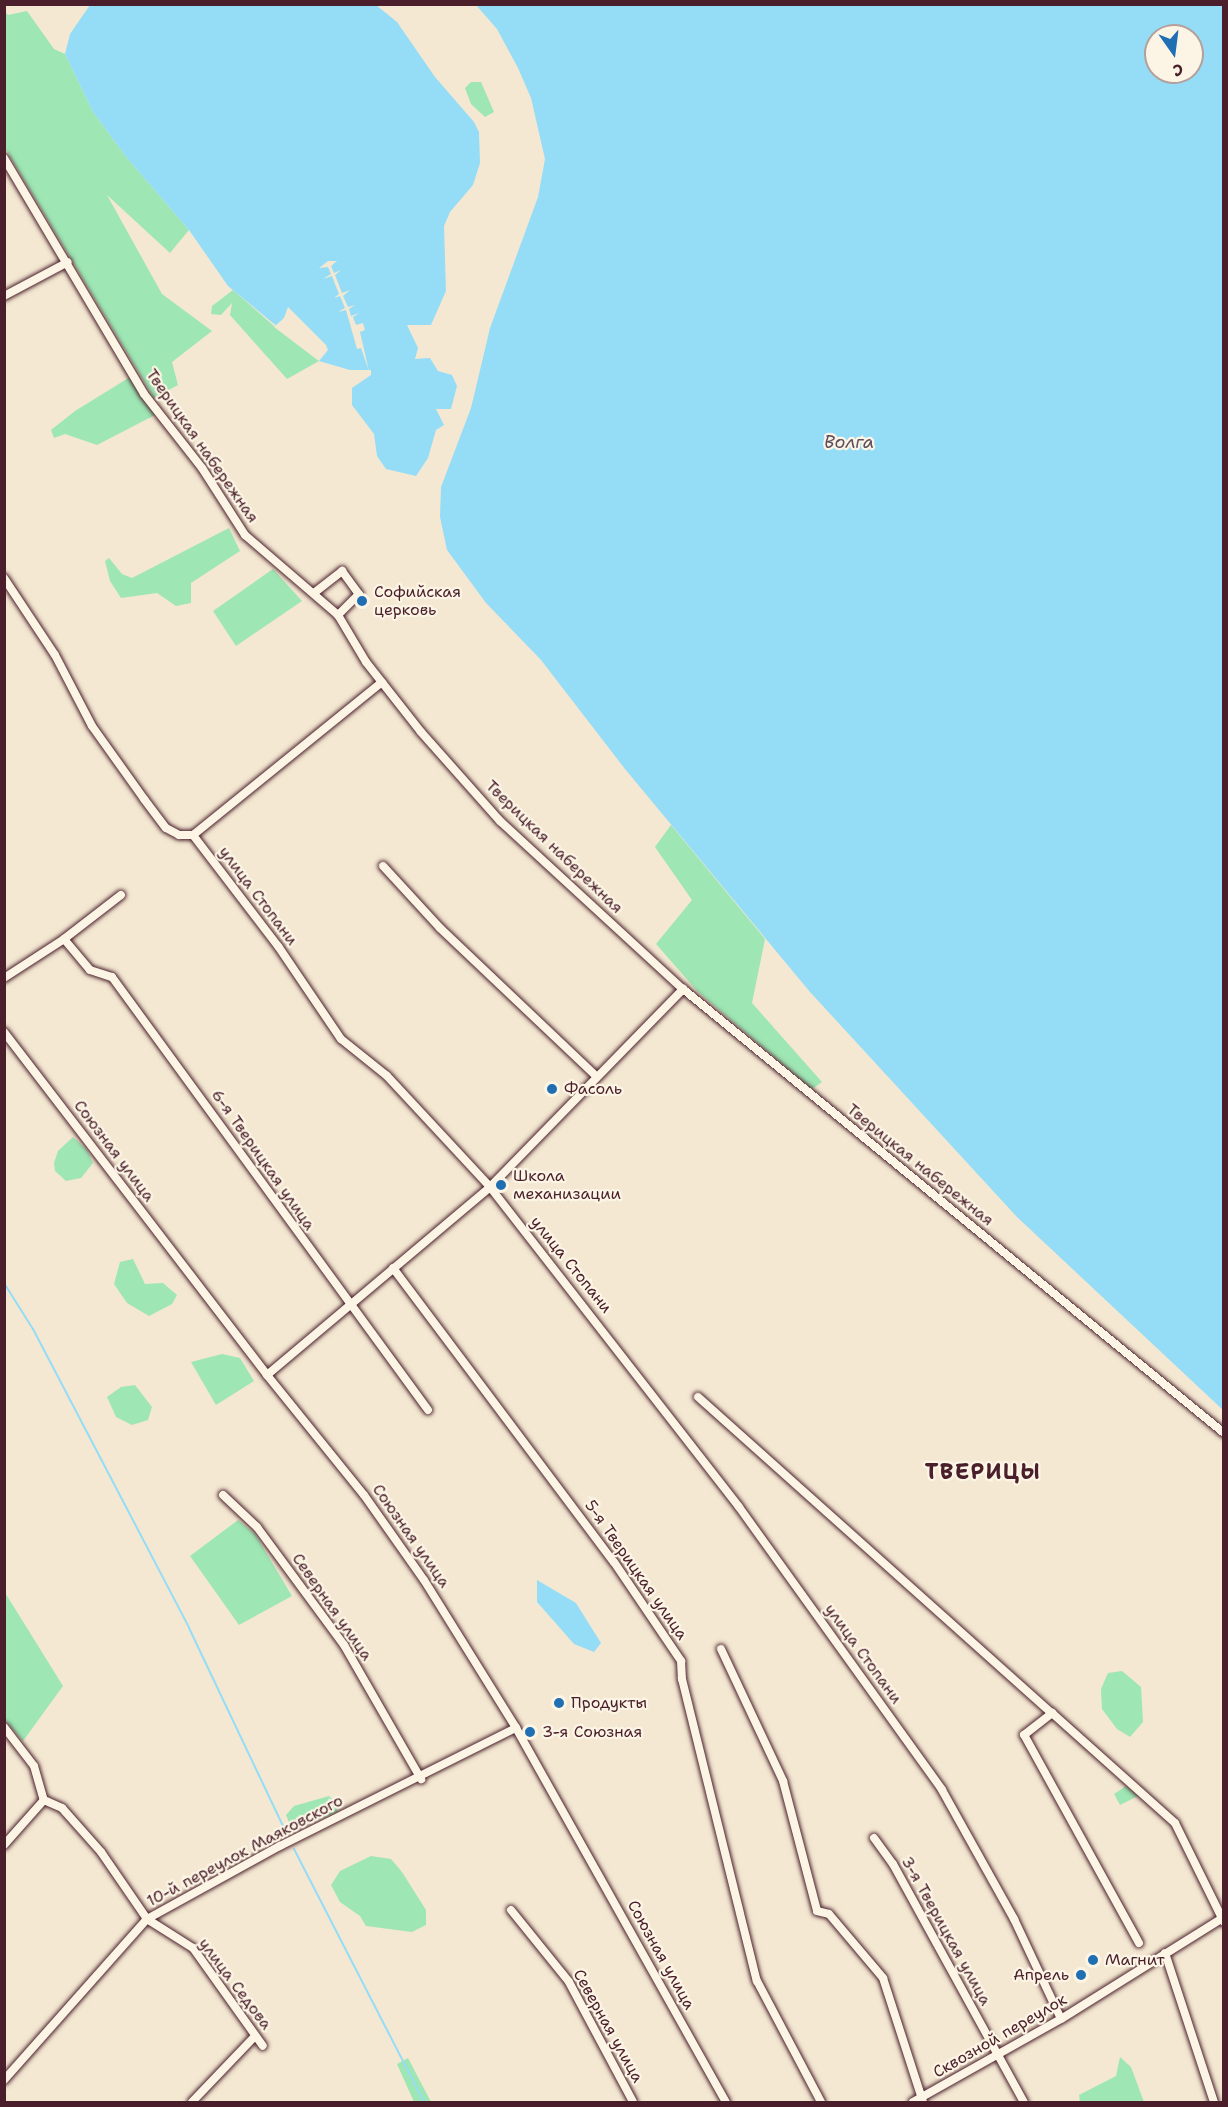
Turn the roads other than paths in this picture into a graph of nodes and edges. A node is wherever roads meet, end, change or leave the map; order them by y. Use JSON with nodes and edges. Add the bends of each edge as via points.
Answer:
{"nodes":[{"id":1,"x":4,"y":158,"type":"edge"},
{"id":2,"x":68,"y":262,"type":"junction"},
{"id":3,"x":4,"y":296,"type":"edge"},
{"id":4,"x":4,"y":578,"type":"edge"},
{"id":5,"x":314,"y":593,"type":"junction"},
{"id":6,"x":338,"y":615,"type":"junction"},
{"id":7,"x":382,"y":682,"type":"junction"},
{"id":8,"x":193,"y":835,"type":"junction"},
{"id":9,"x":383,"y":866,"type":"dead end"},
{"id":10,"x":121,"y":895,"type":"dead end"},
{"id":11,"x":64,"y":939,"type":"junction"},
{"id":12,"x":4,"y":978,"type":"edge"},
{"id":13,"x":683,"y":989,"type":"junction"},
{"id":14,"x":4,"y":1032,"type":"edge"},
{"id":15,"x":597,"y":1077,"type":"junction"},
{"id":16,"x":489,"y":1187,"type":"junction"},
{"id":17,"x":393,"y":1268,"type":"junction"},
{"id":18,"x":350,"y":1305,"type":"junction"},
{"id":19,"x":267,"y":1375,"type":"junction"},
{"id":20,"x":698,"y":1397,"type":"dead end"},
{"id":21,"x":428,"y":1410,"type":"dead end"},
{"id":22,"x":1224,"y":1432,"type":"edge"},
{"id":23,"x":223,"y":1495,"type":"dead end"},
{"id":24,"x":721,"y":1649,"type":"dead end"},
{"id":25,"x":1052,"y":1713,"type":"junction"},
{"id":26,"x":4,"y":1727,"type":"edge"},
{"id":27,"x":516,"y":1728,"type":"junction"},
{"id":28,"x":421,"y":1779,"type":"junction"},
{"id":29,"x":44,"y":1800,"type":"junction"},
{"id":30,"x":874,"y":1838,"type":"dead end"},
{"id":31,"x":4,"y":1845,"type":"edge"},
{"id":32,"x":511,"y":1910,"type":"dead end"},
{"id":33,"x":147,"y":1919,"type":"junction"},
{"id":34,"x":1223,"y":1919,"type":"edge"},
{"id":35,"x":1139,"y":1943,"type":"dead end"},
{"id":36,"x":1165,"y":1953,"type":"junction"},
{"id":37,"x":1061,"y":2019,"type":"junction"},
{"id":38,"x":255,"y":2036,"type":"junction"},
{"id":39,"x":263,"y":2046,"type":"dead end"},
{"id":40,"x":997,"y":2056,"type":"junction"},
{"id":41,"x":4,"y":2080,"type":"edge"},
{"id":42,"x":919,"y":2101,"type":"edge"},
{"id":43,"x":192,"y":2103,"type":"edge"},
{"id":44,"x":633,"y":2103,"type":"edge"},
{"id":45,"x":726,"y":2103,"type":"edge"},
{"id":46,"x":821,"y":2103,"type":"edge"},
{"id":47,"x":1024,"y":2103,"type":"edge"},
{"id":48,"x":1214,"y":2103,"type":"edge"}],
"edges":[{"from":1,"to":2,"type":"street","name":"Тверицкая набережная"},
{"from":2,"to":3,"type":"street"},
{"from":2,"to":5,"type":"street","name":"Тверицкая набережная","via":[[144,394],[201,468],[245,535]]},
{"from":4,"to":8,"type":"street","via":[[55,655],[93,726],[144,799],[166,828],[179,835]]},
{"from":5,"to":6,"type":"street","name":"Тверицкая набережная"},
{"from":5,"to":6,"type":"street","via":[[342,571],[359,594]]},
{"from":6,"to":7,"type":"street","name":"Тверицкая набережная"},
{"from":7,"to":8,"type":"street"},
{"from":7,"to":13,"type":"street","name":"Тверицкая набережная","via":[[500,821]]},
{"from":8,"to":16,"type":"street","name":"улица Стопани","via":[[278,946],[340,1039],[387,1076]]},
{"from":9,"to":15,"type":"street","via":[[440,928]]},
{"from":10,"to":11,"type":"street"},
{"from":11,"to":12,"type":"street"},
{"from":11,"to":18,"type":"street","name":"6-я Тверицкая улица","via":[[90,970],[108,974],[117,983]]},
{"from":13,"to":15,"type":"street"},
{"from":13,"to":22,"type":"street","name":"Тверицкая набережная"},
{"from":14,"to":19,"type":"street","name":"Союзная улица"},
{"from":15,"to":16,"type":"street"},
{"from":16,"to":17,"type":"street"},
{"from":16,"to":37,"type":"street","name":"улица Стопани","via":[[739,1507],[942,1790],[1014,1919]]},
{"from":17,"to":18,"type":"street"},
{"from":17,"to":46,"type":"street","name":"5-я Тверицкая улица","via":[[614,1562],[681,1661],[682,1679],[757,1981]]},
{"from":18,"to":19,"type":"street"},
{"from":18,"to":21,"type":"street","name":"6-я Тверицкая улица"},
{"from":19,"to":27,"type":"street","name":"Союзная улица","via":[[364,1495],[424,1580]]},
{"from":20,"to":25,"type":"street"},
{"from":23,"to":28,"type":"street","name":"Северная улица","via":[[257,1527],[344,1645]]},
{"from":24,"to":42,"type":"street","via":[[783,1781],[817,1911],[829,1914],[883,1978]]},
{"from":25,"to":34,"type":"street","via":[[1175,1823]]},
{"from":25,"to":35,"type":"street","via":[[1024,1735]]},
{"from":26,"to":29,"type":"street","via":[[34,1766]]},
{"from":27,"to":28,"type":"street","name":"10-й переулок Маяковского"},
{"from":27,"to":45,"type":"street","name":"Союзная улица"},
{"from":28,"to":33,"type":"street","name":"10-й переулок Маяковского","via":[[280,1846]]},
{"from":29,"to":31,"type":"street"},
{"from":29,"to":33,"type":"street","name":"улица Седова","via":[[62,1808],[101,1852]]},
{"from":30,"to":40,"type":"street","name":"3-я Тверицкая улица","via":[[893,1864]]},
{"from":32,"to":44,"type":"street","name":"Северная улица","via":[[569,1982]]},
{"from":33,"to":38,"type":"street","name":"улица Седова","via":[[193,1948]]},
{"from":33,"to":41,"type":"street","name":"10-й переулок Маяковского"},
{"from":34,"to":36,"type":"street","name":"Сквозной переулок"},
{"from":36,"to":37,"type":"street","name":"Сквозной переулок"},
{"from":36,"to":48,"type":"street"},
{"from":37,"to":40,"type":"street","name":"Сквозной переулок"},
{"from":38,"to":39,"type":"street","name":"улица Седова"},
{"from":38,"to":43,"type":"street"},
{"from":40,"to":42,"type":"street","name":"Сквозной переулок"},
{"from":40,"to":47,"type":"street","name":"3-я Тверицкая улица"}]}
